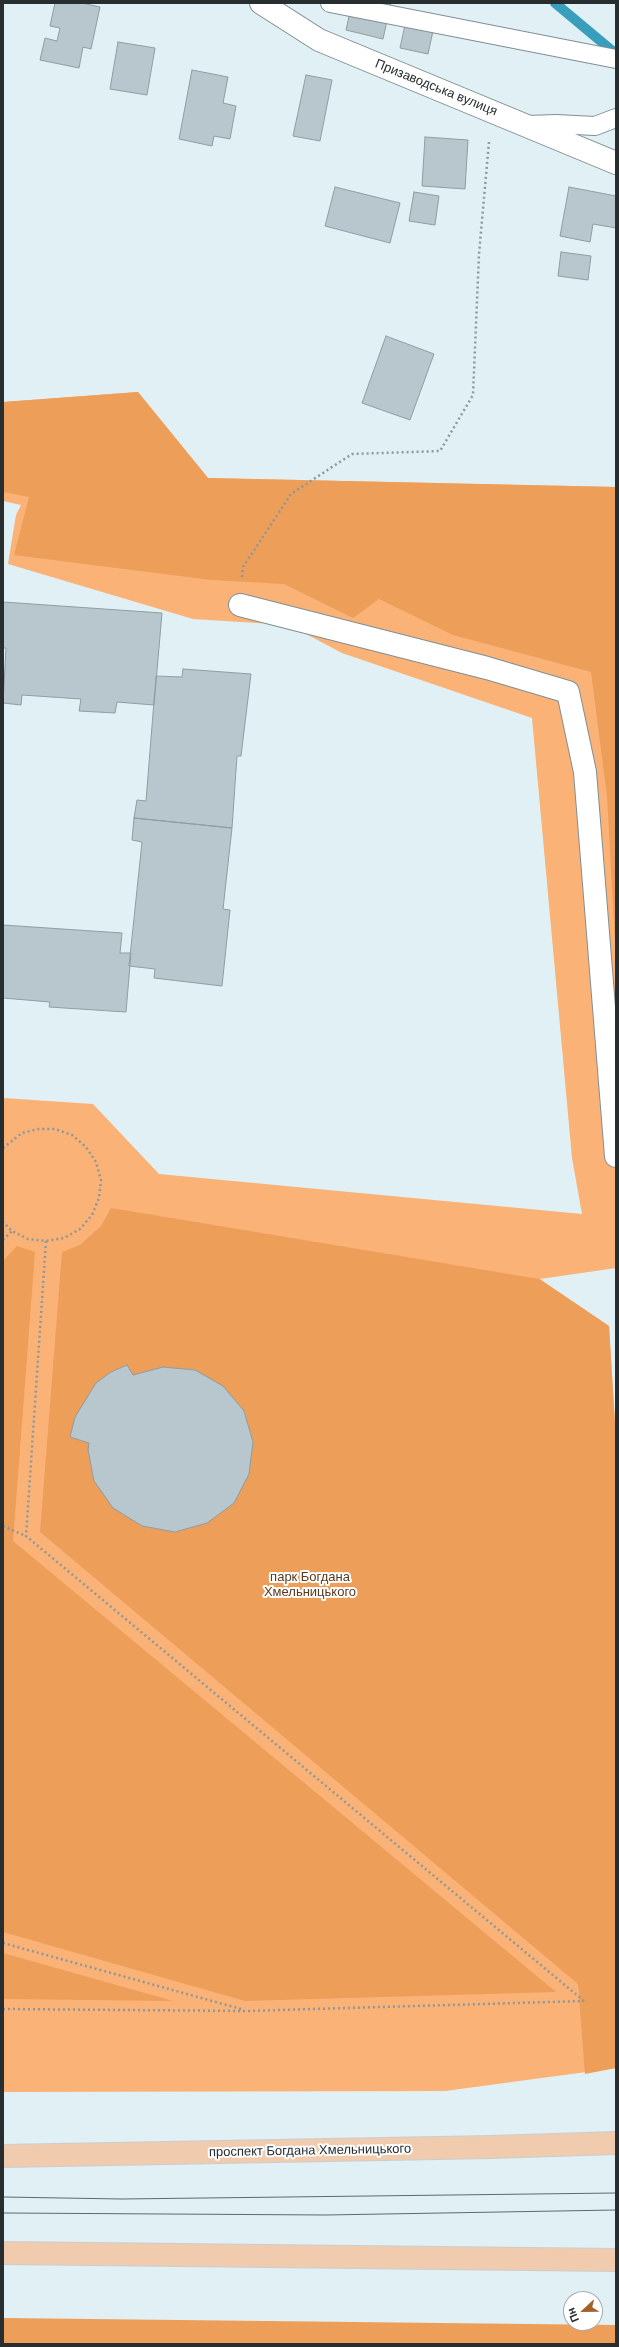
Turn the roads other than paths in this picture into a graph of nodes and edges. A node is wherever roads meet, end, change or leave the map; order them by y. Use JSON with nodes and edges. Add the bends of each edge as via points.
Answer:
{"nodes":[{"id":1,"x":261,"y":3,"type":"edge"},
{"id":2,"x":330,"y":3,"type":"edge"},
{"id":3,"x":616,"y":59,"type":"edge"},
{"id":4,"x":616,"y":118,"type":"edge"},
{"id":5,"x":526,"y":125,"type":"junction"},
{"id":6,"x":616,"y":163,"type":"edge"},
{"id":7,"x":240,"y":605,"type":"dead end"},
{"id":8,"x":616,"y":1156,"type":"edge"},
{"id":9,"x":616,"y":2142,"type":"edge"},
{"id":10,"x":3,"y":2156,"type":"edge"},
{"id":11,"x":3,"y":2252,"type":"edge"},
{"id":12,"x":616,"y":2260,"type":"edge"}],
"edges":[{"from":1,"to":5,"type":"street","name":"Призаводська вулиця","via":[[319,40]]},
{"from":2,"to":3,"type":"lane"},
{"from":4,"to":5,"type":"lane","via":[[595,126]]},
{"from":5,"to":6,"type":"street","name":"Призаводська вулиця"},
{"from":7,"to":8,"type":"street","via":[[487,668],[568,692],[585,772]]},
{"from":9,"to":10,"type":"main road","name":"проспект Богдана Хмельницького","via":[[484,2148]]},
{"from":11,"to":12,"type":"main road"}]}
